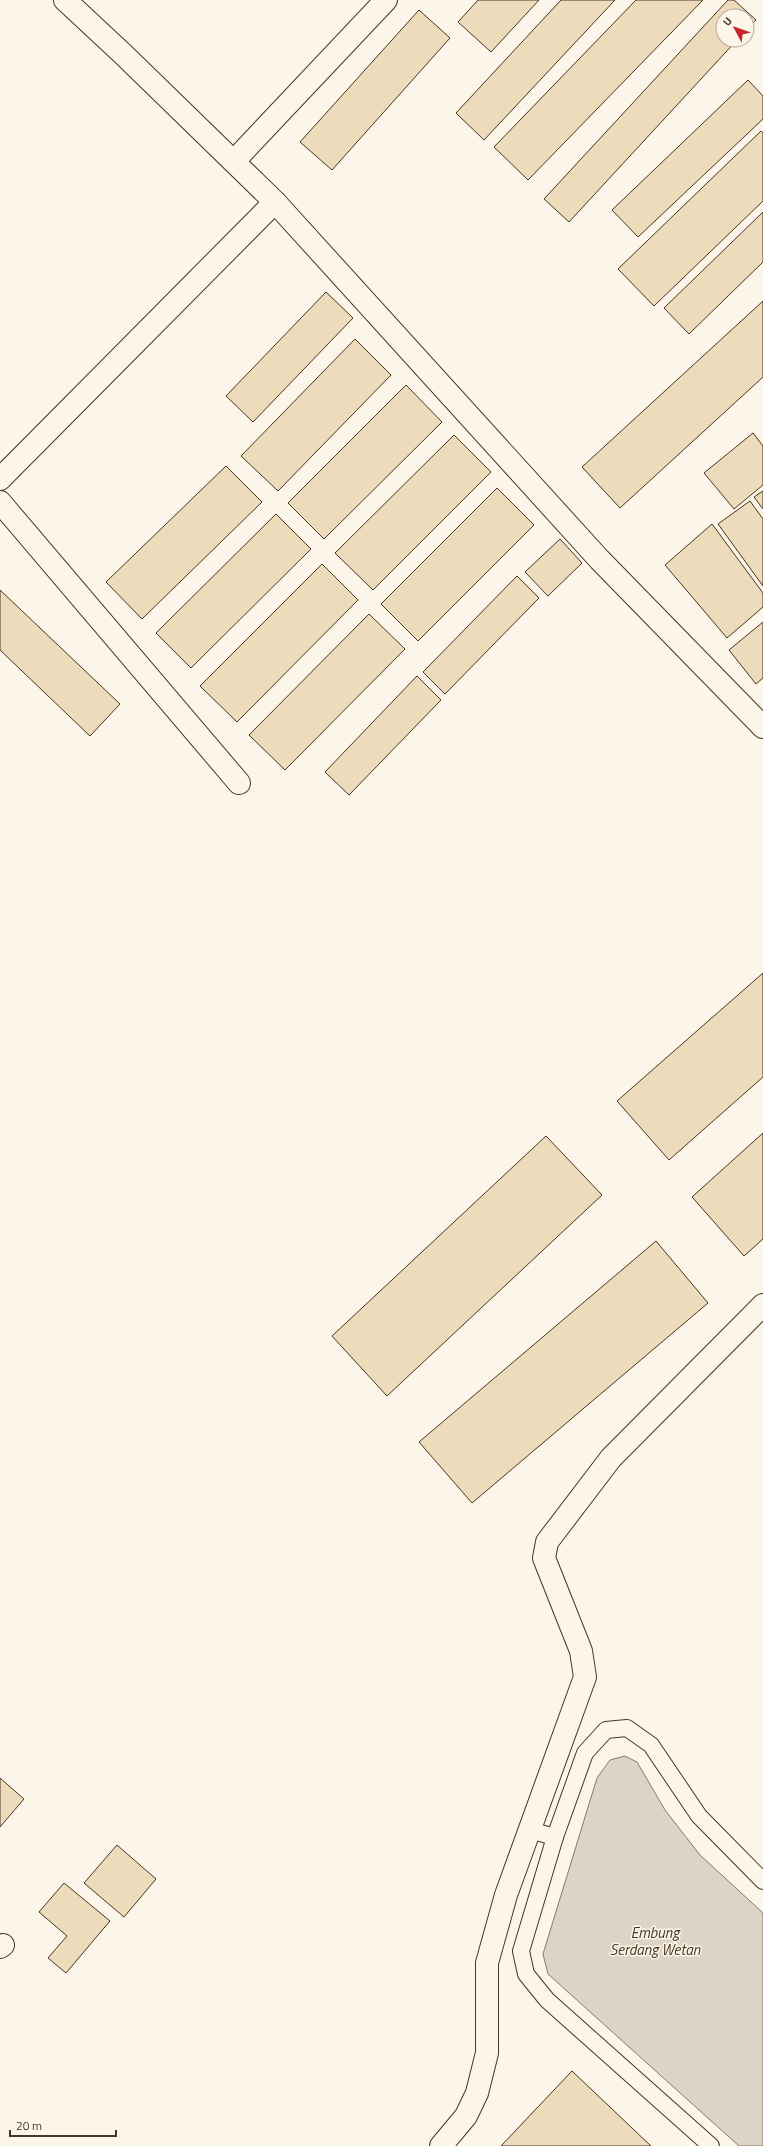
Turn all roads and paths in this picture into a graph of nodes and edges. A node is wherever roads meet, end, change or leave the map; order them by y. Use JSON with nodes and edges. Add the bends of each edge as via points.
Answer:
{"nodes":[{"id":1,"x":65,"y":0,"type":"edge"},
{"id":2,"x":386,"y":0,"type":"edge"},
{"id":3,"x":234,"y":161,"type":"junction"},
{"id":4,"x":275,"y":202,"type":"junction"},
{"id":5,"x":0,"y":479,"type":"edge"},
{"id":6,"x":0,"y":502,"type":"edge"},
{"id":7,"x":763,"y":727,"type":"edge"},
{"id":8,"x":239,"y":783,"type":"dead end"},
{"id":9,"x":763,"y":1305,"type":"edge"},
{"id":10,"x":529,"y":1830,"type":"junction"},
{"id":11,"x":555,"y":1837,"type":"junction"},
{"id":12,"x":763,"y":1881,"type":"edge"},
{"id":13,"x":441,"y":2146,"type":"edge"},
{"id":14,"x":711,"y":2146,"type":"edge"}],
"edges":[{"from":1,"to":3,"type":"street"},
{"from":2,"to":3,"type":"street"},
{"from":3,"to":4,"type":"street"},
{"from":4,"to":5,"type":"street"},
{"from":4,"to":7,"type":"street","via":[[599,558]]},
{"from":6,"to":8,"type":"street"},
{"from":9,"to":10,"type":"street","via":[[611,1458],[547,1542],[544,1558],[581,1651],[585,1677]]},
{"from":10,"to":11,"type":"lane"},
{"from":10,"to":13,"type":"street","via":[[506,1895],[487,1963],[487,2053],[477,2093],[466,2116]]},
{"from":11,"to":12,"type":"lane","via":[[585,1753],[606,1730],[627,1728],[651,1745],[699,1816]]},
{"from":11,"to":14,"type":"lane","via":[[521,1951],[526,1974],[548,2000]]}]}
